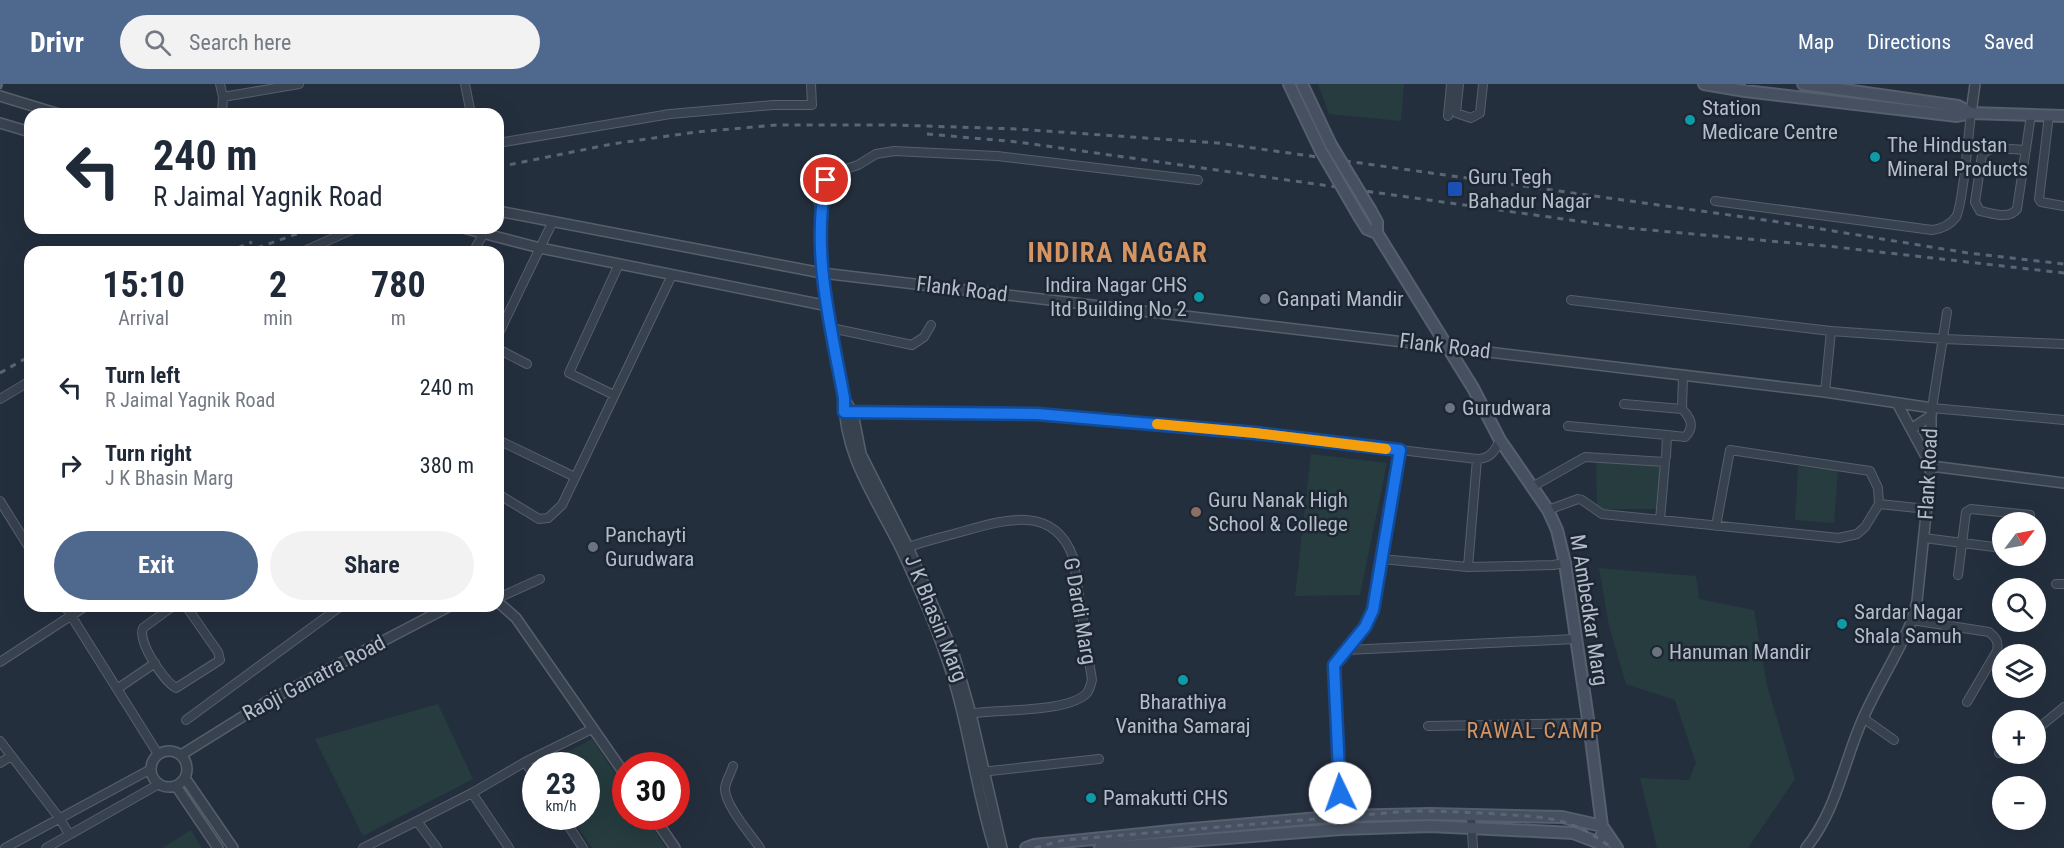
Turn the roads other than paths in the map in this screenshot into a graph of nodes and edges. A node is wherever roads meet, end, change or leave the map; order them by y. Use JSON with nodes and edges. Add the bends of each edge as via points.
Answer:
{"nodes":[{"id":1,"x":220,"y":84,"type":"edge"},
{"id":2,"x":299,"y":84,"type":"edge"},
{"id":3,"x":465,"y":84,"type":"edge"},
{"id":4,"x":811,"y":84,"type":"edge"},
{"id":5,"x":1289,"y":84,"type":"edge"},
{"id":6,"x":1302,"y":84,"type":"edge"},
{"id":7,"x":1451,"y":84,"type":"edge"},
{"id":8,"x":1459,"y":84,"type":"edge"},
{"id":9,"x":1483,"y":84,"type":"edge"},
{"id":10,"x":1704,"y":84,"type":"edge"},
{"id":11,"x":1803,"y":84,"type":"edge"},
{"id":12,"x":1975,"y":84,"type":"edge"},
{"id":13,"x":0,"y":96,"type":"edge"},
{"id":14,"x":223,"y":97,"type":"junction"},
{"id":15,"x":39,"y":108,"type":"edge"},
{"id":16,"x":222,"y":108,"type":"edge"},
{"id":17,"x":470,"y":108,"type":"edge"},
{"id":18,"x":1971,"y":113,"type":"junction"},
{"id":19,"x":2031,"y":115,"type":"junction"},
{"id":20,"x":2049,"y":115,"type":"junction"},
{"id":21,"x":1448,"y":116,"type":"dead end"},
{"id":22,"x":2064,"y":116,"type":"edge"},
{"id":23,"x":0,"y":123,"type":"edge"},
{"id":24,"x":24,"y":130,"type":"edge"},
{"id":25,"x":504,"y":142,"type":"edge"},
{"id":26,"x":2026,"y":150,"type":"junction"},
{"id":27,"x":813,"y":165,"type":"dead end"},
{"id":28,"x":1198,"y":180,"type":"dead end"},
{"id":29,"x":1715,"y":201,"type":"dead end"},
{"id":30,"x":820,"y":206,"type":"junction"},
{"id":31,"x":2064,"y":206,"type":"edge"},
{"id":32,"x":504,"y":212,"type":"edge"},
{"id":33,"x":553,"y":221,"type":"junction"},
{"id":34,"x":1377,"y":233,"type":"junction"},
{"id":35,"x":342,"y":234,"type":"edge"},
{"id":36,"x":496,"y":234,"type":"edge"},
{"id":37,"x":316,"y":246,"type":"edge"},
{"id":38,"x":540,"y":248,"type":"junction"},
{"id":39,"x":619,"y":264,"type":"junction"},
{"id":40,"x":822,"y":273,"type":"junction"},
{"id":41,"x":672,"y":275,"type":"junction"},
{"id":42,"x":1571,"y":300,"type":"dead end"},
{"id":43,"x":828,"y":306,"type":"junction"},
{"id":44,"x":1947,"y":312,"type":"dead end"},
{"id":45,"x":504,"y":323,"type":"edge"},
{"id":46,"x":931,"y":325,"type":"dead end"},
{"id":47,"x":831,"y":328,"type":"junction"},
{"id":48,"x":1831,"y":331,"type":"junction"},
{"id":49,"x":1944,"y":339,"type":"junction"},
{"id":50,"x":2064,"y":344,"type":"edge"},
{"id":51,"x":1445,"y":346,"type":"junction"},
{"id":52,"x":504,"y":352,"type":"edge"},
{"id":53,"x":527,"y":364,"type":"dead end"},
{"id":54,"x":1683,"y":375,"type":"junction"},
{"id":55,"x":24,"y":385,"type":"edge"},
{"id":56,"x":1825,"y":392,"type":"junction"},
{"id":57,"x":614,"y":395,"type":"junction"},
{"id":58,"x":0,"y":399,"type":"edge"},
{"id":59,"x":1897,"y":403,"type":"junction"},
{"id":60,"x":1624,"y":404,"type":"dead end"},
{"id":61,"x":1682,"y":409,"type":"junction"},
{"id":62,"x":1932,"y":412,"type":"junction"},
{"id":63,"x":848,"y":413,"type":"junction"},
{"id":64,"x":2064,"y":420,"type":"edge"},
{"id":65,"x":1568,"y":426,"type":"dead end"},
{"id":66,"x":1911,"y":429,"type":"junction"},
{"id":67,"x":1667,"y":435,"type":"junction"},
{"id":68,"x":1500,"y":440,"type":"junction"},
{"id":69,"x":504,"y":444,"type":"edge"},
{"id":70,"x":1400,"y":450,"type":"junction"},
{"id":71,"x":1666,"y":457,"type":"dead end"},
{"id":72,"x":1477,"y":459,"type":"junction"},
{"id":73,"x":1931,"y":466,"type":"junction"},
{"id":74,"x":575,"y":477,"type":"junction"},
{"id":75,"x":2064,"y":483,"type":"edge"},
{"id":76,"x":1532,"y":487,"type":"junction"},
{"id":77,"x":504,"y":498,"type":"edge"},
{"id":78,"x":0,"y":501,"type":"edge"},
{"id":79,"x":1879,"y":504,"type":"junction"},
{"id":80,"x":1927,"y":509,"type":"junction"},
{"id":81,"x":1548,"y":510,"type":"junction"},
{"id":82,"x":1996,"y":512,"type":"edge"},
{"id":83,"x":1660,"y":520,"type":"junction"},
{"id":84,"x":1716,"y":526,"type":"junction"},
{"id":85,"x":1924,"y":538,"type":"junction"},
{"id":86,"x":24,"y":539,"type":"edge"},
{"id":87,"x":1961,"y":543,"type":"junction"},
{"id":88,"x":1992,"y":547,"type":"edge"},
{"id":89,"x":905,"y":549,"type":"junction"},
{"id":90,"x":1382,"y":559,"type":"junction"},
{"id":91,"x":1565,"y":563,"type":"junction"},
{"id":92,"x":1468,"y":567,"type":"junction"},
{"id":93,"x":1958,"y":575,"type":"dead end"},
{"id":94,"x":540,"y":579,"type":"dead end"},
{"id":95,"x":504,"y":597,"type":"edge"},
{"id":96,"x":504,"y":606,"type":"edge"},
{"id":97,"x":68,"y":612,"type":"edge"},
{"id":98,"x":78,"y":612,"type":"edge"},
{"id":99,"x":165,"y":612,"type":"edge"},
{"id":100,"x":190,"y":612,"type":"edge"},
{"id":101,"x":333,"y":612,"type":"edge"},
{"id":102,"x":428,"y":612,"type":"edge"},
{"id":103,"x":71,"y":617,"type":"junction"},
{"id":104,"x":1912,"y":620,"type":"junction"},
{"id":105,"x":1575,"y":639,"type":"junction"},
{"id":106,"x":1347,"y":650,"type":"junction"},
{"id":107,"x":0,"y":662,"type":"edge"},
{"id":108,"x":155,"y":663,"type":"junction"},
{"id":109,"x":117,"y":689,"type":"junction"},
{"id":110,"x":1967,"y":702,"type":"dead end"},
{"id":111,"x":2064,"y":707,"type":"edge"},
{"id":112,"x":967,"y":715,"type":"junction"},
{"id":113,"x":1863,"y":718,"type":"junction"},
{"id":114,"x":186,"y":720,"type":"dead end"},
{"id":115,"x":2046,"y":722,"type":"edge"},
{"id":116,"x":1588,"y":723,"type":"junction"},
{"id":117,"x":1428,"y":726,"type":"dead end"},
{"id":118,"x":592,"y":729,"type":"junction"},
{"id":119,"x":1894,"y":740,"type":"dead end"},
{"id":120,"x":0,"y":741,"type":"edge"},
{"id":121,"x":545,"y":752,"type":"edge"},
{"id":122,"x":158,"y":754,"type":"junction"},
{"id":123,"x":181,"y":755,"type":"junction"},
{"id":124,"x":11,"y":756,"type":"junction"},
{"id":125,"x":612,"y":757,"type":"edge"},
{"id":126,"x":1099,"y":759,"type":"dead end"},
{"id":127,"x":0,"y":763,"type":"edge"},
{"id":128,"x":522,"y":764,"type":"edge"},
{"id":129,"x":733,"y":766,"type":"dead end"},
{"id":130,"x":151,"y":769,"type":"junction"},
{"id":131,"x":980,"y":772,"type":"junction"},
{"id":132,"x":185,"y":778,"type":"junction"},
{"id":133,"x":159,"y":784,"type":"junction"},
{"id":134,"x":176,"y":786,"type":"junction"},
{"id":135,"x":472,"y":793,"type":"junction"},
{"id":136,"x":1471,"y":815,"type":"junction"},
{"id":137,"x":1341,"y":816,"type":"junction"},
{"id":138,"x":60,"y":819,"type":"junction"},
{"id":139,"x":417,"y":821,"type":"junction"},
{"id":140,"x":1602,"y":826,"type":"junction"},
{"id":141,"x":1471,"y":828,"type":"junction"},
{"id":142,"x":1341,"y":829,"type":"junction"},
{"id":143,"x":571,"y":830,"type":"edge"},
{"id":144,"x":663,"y":830,"type":"edge"},
{"id":145,"x":69,"y":834,"type":"junction"},
{"id":146,"x":1603,"y":846,"type":"edge"},
{"id":147,"x":5,"y":848,"type":"edge"},
{"id":148,"x":46,"y":848,"type":"edge"},
{"id":149,"x":218,"y":848,"type":"edge"},
{"id":150,"x":233,"y":848,"type":"edge"},
{"id":151,"x":363,"y":848,"type":"edge"},
{"id":152,"x":437,"y":848,"type":"edge"},
{"id":153,"x":509,"y":848,"type":"edge"},
{"id":154,"x":583,"y":848,"type":"edge"},
{"id":155,"x":675,"y":848,"type":"edge"},
{"id":156,"x":760,"y":848,"type":"edge"},
{"id":157,"x":994,"y":848,"type":"edge"},
{"id":158,"x":1002,"y":848,"type":"edge"},
{"id":159,"x":1026,"y":848,"type":"edge"},
{"id":160,"x":1100,"y":848,"type":"edge"},
{"id":161,"x":1473,"y":848,"type":"edge"},
{"id":162,"x":1617,"y":848,"type":"edge"},
{"id":163,"x":1806,"y":848,"type":"edge"}],
"edges":[{"from":1,"to":14,"type":"street"},
{"from":2,"to":14,"type":"street"},
{"from":3,"to":17,"type":"street"},
{"from":4,"to":25,"type":"street","via":[[812,105],[670,114]]},
{"from":5,"to":34,"type":"main road","name":"M Ambedkar Marg","bridge":true,"via":[[1321,152],[1367,229]]},
{"from":6,"to":34,"type":"main road","name":"M Ambedkar Marg","bridge":true,"via":[[1331,145],[1377,222]]},
{"from":7,"to":21,"type":"street"},
{"from":8,"to":9,"type":"street","via":[[1456,113],[1471,118],[1480,113]]},
{"from":10,"to":18,"type":"main road","via":[[1957,116]]},
{"from":11,"to":18,"type":"main road","via":[[1958,106]]},
{"from":12,"to":18,"type":"street"},
{"from":13,"to":15,"type":"street"},
{"from":14,"to":16,"type":"street"},
{"from":18,"to":19,"type":"main road"},
{"from":18,"to":29,"type":"street","via":[[1958,213],[1940,229]]},
{"from":19,"to":20,"type":"main road"},
{"from":19,"to":26,"type":"street"},
{"from":20,"to":22,"type":"main road"},
{"from":20,"to":31,"type":"street","via":[[2039,199]]},
{"from":23,"to":24,"type":"street"},
{"from":26,"to":26,"type":"street","via":[[2015,212],[2009,215],[1980,211],[1975,202],[1982,155],[1992,148]]},
{"from":27,"to":30,"type":"street","via":[[814,192]]},
{"from":28,"to":30,"type":"street","via":[[997,156],[894,151],[876,154],[831,174]]},
{"from":30,"to":40,"type":"street"},
{"from":32,"to":33,"type":"street","name":"Flank Road"},
{"from":33,"to":38,"type":"street"},
{"from":33,"to":40,"type":"street","name":"Flank Road"},
{"from":34,"to":51,"type":"main road","name":"M Ambedkar Marg"},
{"from":35,"to":37,"type":"street"},
{"from":36,"to":38,"type":"street"},
{"from":38,"to":39,"type":"street"},
{"from":38,"to":45,"type":"street"},
{"from":39,"to":41,"type":"street"},
{"from":39,"to":57,"type":"street","via":[[570,373]]},
{"from":40,"to":43,"type":"street","name":"J K Bhasin Marg"},
{"from":40,"to":51,"type":"street","name":"Flank Road"},
{"from":41,"to":43,"type":"street"},
{"from":41,"to":57,"type":"street"},
{"from":42,"to":48,"type":"street"},
{"from":43,"to":47,"type":"street","name":"J K Bhasin Marg"},
{"from":44,"to":49,"type":"street"},
{"from":46,"to":47,"type":"street","via":[[924,337],[912,345]]},
{"from":47,"to":63,"type":"street","name":"J K Bhasin Marg"},
{"from":48,"to":49,"type":"street"},
{"from":48,"to":56,"type":"street"},
{"from":49,"to":50,"type":"street"},
{"from":49,"to":62,"type":"street"},
{"from":51,"to":54,"type":"street","name":"Flank Road"},
{"from":51,"to":68,"type":"main road","name":"M Ambedkar Marg"},
{"from":52,"to":53,"type":"street"},
{"from":54,"to":56,"type":"street","name":"Flank Road"},
{"from":54,"to":61,"type":"street"},
{"from":55,"to":58,"type":"street"},
{"from":56,"to":59,"type":"street","name":"Flank Road"},
{"from":57,"to":74,"type":"street"},
{"from":59,"to":62,"type":"street","name":"Flank Road"},
{"from":59,"to":66,"type":"street"},
{"from":60,"to":61,"type":"street"},
{"from":61,"to":67,"type":"street","via":[[1689,416],[1689,432],[1685,437]]},
{"from":62,"to":64,"type":"street"},
{"from":62,"to":66,"type":"street"},
{"from":62,"to":73,"type":"street","name":"Flank Road"},
{"from":63,"to":70,"type":"street","via":[[1037,414]]},
{"from":63,"to":89,"type":"street","name":"J K Bhasin Marg","via":[[865,471]]},
{"from":65,"to":67,"type":"street"},
{"from":66,"to":73,"type":"street"},
{"from":67,"to":71,"type":"street"},
{"from":68,"to":72,"type":"street","via":[[1485,459]]},
{"from":68,"to":76,"type":"main road","name":"M Ambedkar Marg"},
{"from":69,"to":74,"type":"street"},
{"from":70,"to":72,"type":"street"},
{"from":70,"to":90,"type":"street"},
{"from":72,"to":92,"type":"street"},
{"from":73,"to":75,"type":"street"},
{"from":73,"to":80,"type":"street","name":"Flank Road"},
{"from":74,"to":77,"type":"street","via":[[562,505],[548,518],[539,519]]},
{"from":76,"to":81,"type":"main road","name":"M Ambedkar Marg"},
{"from":76,"to":83,"type":"street","via":[[1585,457],[1665,462]]},
{"from":78,"to":86,"type":"street"},
{"from":79,"to":80,"type":"street"},
{"from":79,"to":84,"type":"street","via":[[1865,527],[1849,537]]},
{"from":79,"to":84,"type":"street","via":[[1878,488],[1870,471],[1730,450]]},
{"from":80,"to":85,"type":"street","name":"Flank Road"},
{"from":81,"to":83,"type":"street","via":[[1582,500],[1602,514]]},
{"from":81,"to":91,"type":"main road","name":"M Ambedkar Marg"},
{"from":82,"to":87,"type":"street","via":[[1966,512]]},
{"from":83,"to":84,"type":"street"},
{"from":85,"to":87,"type":"street"},
{"from":85,"to":104,"type":"street","name":"Flank Road"},
{"from":87,"to":88,"type":"street"},
{"from":87,"to":93,"type":"street"},
{"from":89,"to":112,"type":"street","name":"J K Bhasin Marg","via":[[944,626]]},
{"from":89,"to":112,"type":"street","name":"G Dardi Marg","via":[[991,524],[1023,519],[1047,524],[1068,543],[1092,680],[1087,693],[1055,706]]},
{"from":90,"to":92,"type":"street"},
{"from":90,"to":106,"type":"street","via":[[1373,610]]},
{"from":91,"to":92,"type":"street"},
{"from":91,"to":105,"type":"main road","name":"M Ambedkar Marg"},
{"from":94,"to":95,"type":"street"},
{"from":96,"to":118,"type":"street"},
{"from":97,"to":103,"type":"street"},
{"from":98,"to":103,"type":"street"},
{"from":99,"to":108,"type":"street","via":[[141,632]]},
{"from":100,"to":108,"type":"street","via":[[218,652],[219,660],[176,688]]},
{"from":101,"to":114,"type":"street"},
{"from":102,"to":123,"type":"street","name":"Raoji Ganatra Road","via":[[266,702]]},
{"from":103,"to":107,"type":"street"},
{"from":103,"to":109,"type":"street"},
{"from":104,"to":110,"type":"street","via":[[1989,632],[1996,638],[1997,651]]},
{"from":104,"to":113,"type":"street","name":"Flank Road"},
{"from":105,"to":106,"type":"street"},
{"from":105,"to":116,"type":"main road","name":"M Ambedkar Marg"},
{"from":106,"to":137,"type":"street","via":[[1334,665]]},
{"from":108,"to":109,"type":"street"},
{"from":109,"to":122,"type":"street"},
{"from":111,"to":115,"type":"street"},
{"from":112,"to":131,"type":"street","name":"J K Bhasin Marg"},
{"from":113,"to":119,"type":"street"},
{"from":113,"to":163,"type":"street","name":"Flank Road","via":[[1836,796]]},
{"from":116,"to":117,"type":"street"},
{"from":116,"to":140,"type":"main road","name":"M Ambedkar Marg"},
{"from":118,"to":121,"type":"street"},
{"from":118,"to":125,"type":"street"},
{"from":120,"to":124,"type":"street"},
{"from":122,"to":123,"type":"street","via":[[170,751]]},
{"from":122,"to":130,"type":"street"},
{"from":123,"to":132,"type":"street","via":[[187,766]]},
{"from":124,"to":127,"type":"street"},
{"from":124,"to":138,"type":"street"},
{"from":126,"to":131,"type":"street"},
{"from":128,"to":135,"type":"street"},
{"from":129,"to":156,"type":"street","via":[[726,793]]},
{"from":130,"to":133,"type":"street"},
{"from":130,"to":138,"type":"street"},
{"from":131,"to":157,"type":"street","name":"J K Bhasin Marg","via":[[985,817]]},
{"from":131,"to":158,"type":"street","name":"J K Bhasin Marg"},
{"from":132,"to":134,"type":"street"},
{"from":132,"to":150,"type":"street"},
{"from":133,"to":134,"type":"street"},
{"from":133,"to":145,"type":"street"},
{"from":134,"to":149,"type":"street"},
{"from":135,"to":139,"type":"street"},
{"from":135,"to":153,"type":"street"},
{"from":136,"to":137,"type":"main road"},
{"from":136,"to":140,"type":"main road","via":[[1562,818]]},
{"from":136,"to":141,"type":"street"},
{"from":137,"to":142,"type":"street"},
{"from":137,"to":159,"type":"main road"},
{"from":138,"to":145,"type":"street"},
{"from":138,"to":147,"type":"street"},
{"from":139,"to":151,"type":"street"},
{"from":139,"to":152,"type":"street"},
{"from":140,"to":146,"type":"main road","name":"M Ambedkar Marg"},
{"from":140,"to":162,"type":"main road"},
{"from":141,"to":142,"type":"main road"},
{"from":141,"to":146,"type":"main road","via":[[1573,832]]},
{"from":141,"to":161,"type":"street"},
{"from":142,"to":160,"type":"main road"},
{"from":143,"to":154,"type":"street"},
{"from":144,"to":155,"type":"street"},
{"from":145,"to":148,"type":"street"}]}
